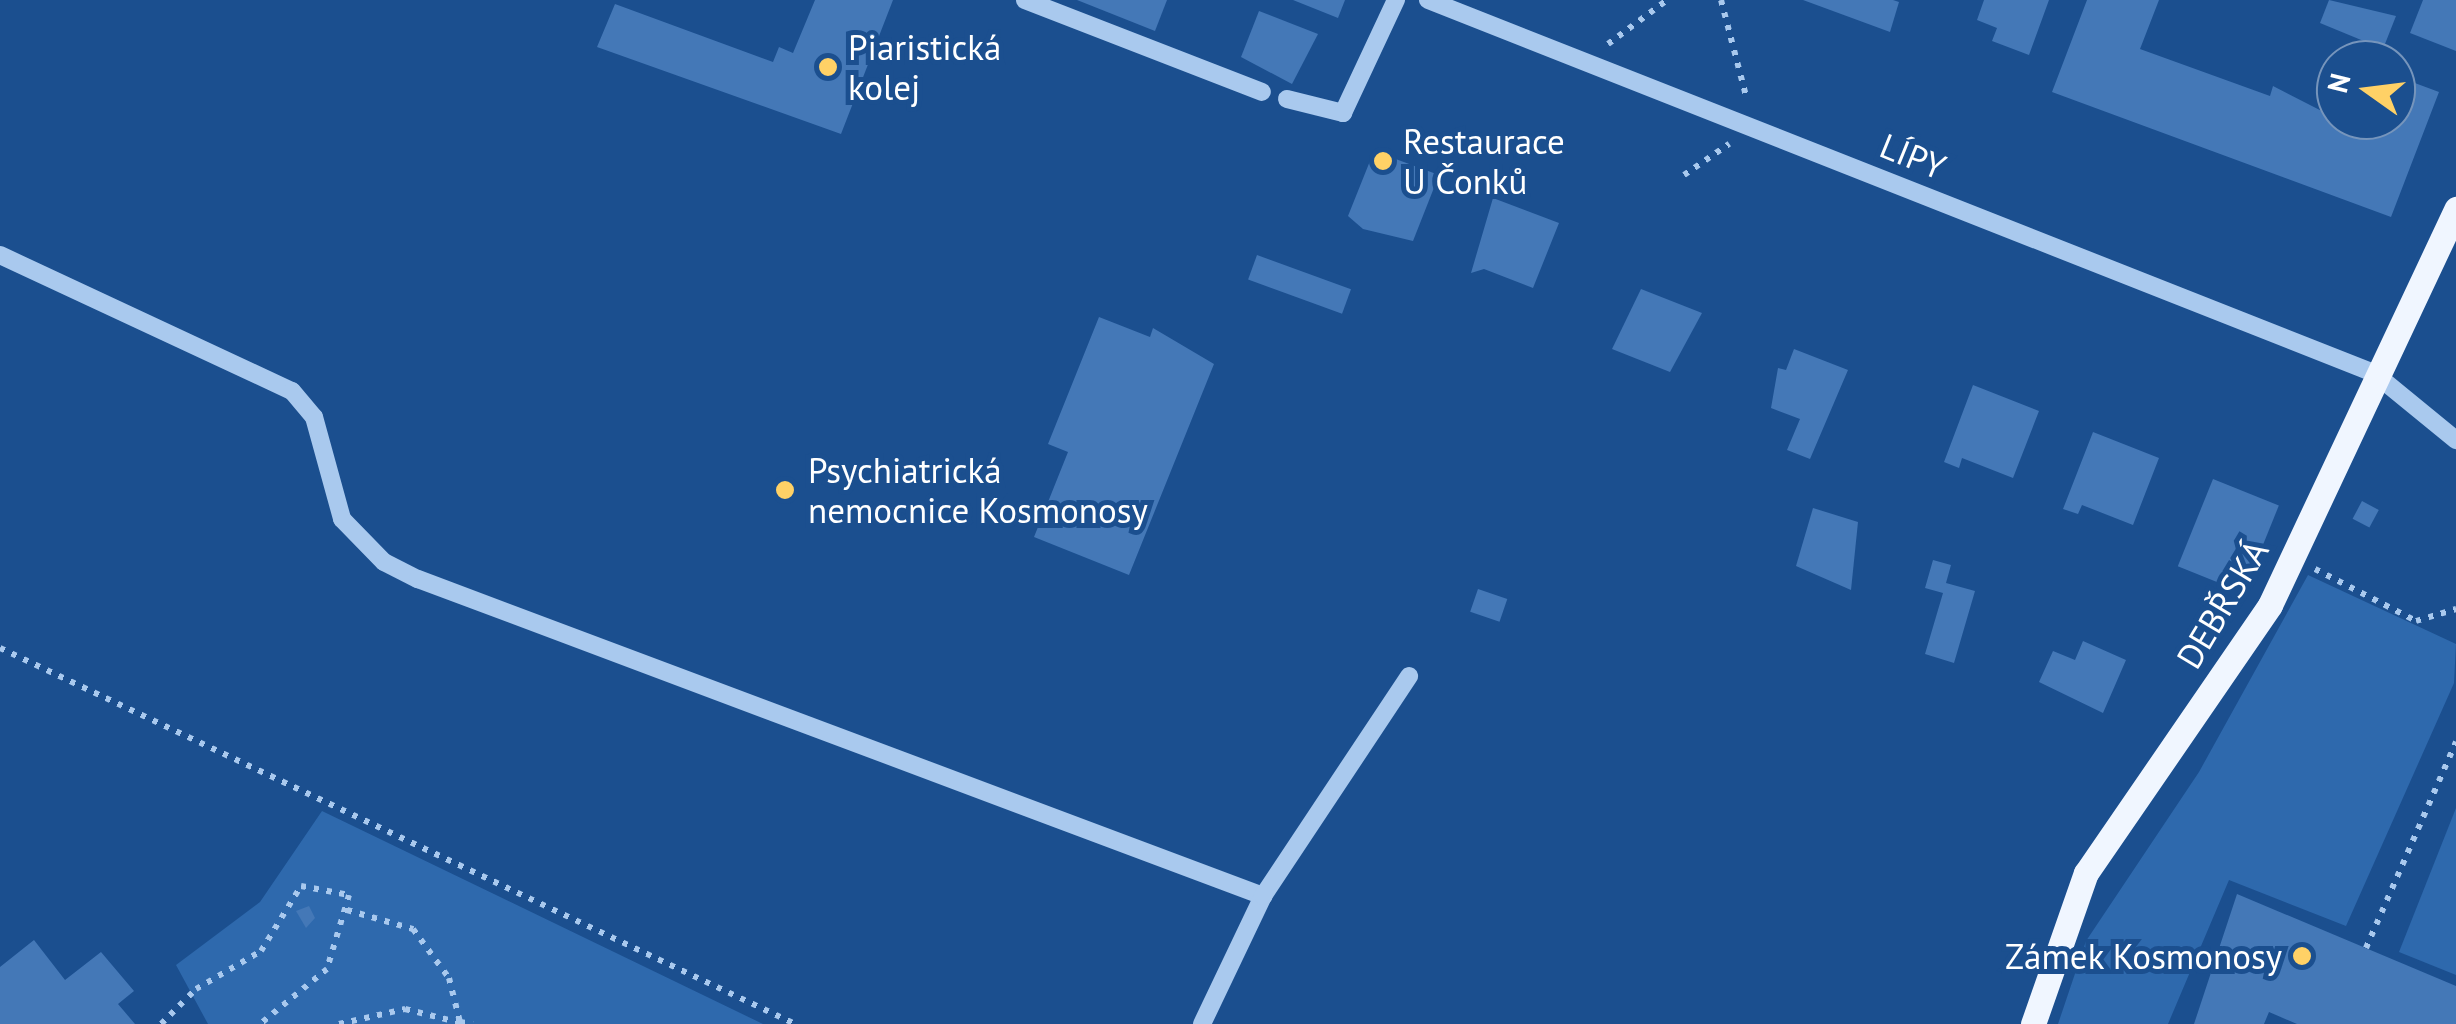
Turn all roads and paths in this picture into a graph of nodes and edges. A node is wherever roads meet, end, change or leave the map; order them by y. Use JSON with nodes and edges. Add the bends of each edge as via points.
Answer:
{"nodes":[{"id":1,"x":1026,"y":0,"type":"edge"},
{"id":2,"x":1396,"y":0,"type":"edge"},
{"id":3,"x":1428,"y":0,"type":"edge"},
{"id":4,"x":1667,"y":0,"type":"edge"},
{"id":5,"x":1721,"y":0,"type":"edge"},
{"id":6,"x":1583,"y":61,"type":"junction"},
{"id":7,"x":1262,"y":92,"type":"dead end"},
{"id":8,"x":1287,"y":99,"type":"dead end"},
{"id":9,"x":1748,"y":102,"type":"dead end"},
{"id":10,"x":1732,"y":139,"type":"dead end"},
{"id":11,"x":1684,"y":176,"type":"dead end"},
{"id":12,"x":2456,"y":208,"type":"edge"},
{"id":13,"x":0,"y":255,"type":"edge"},
{"id":14,"x":2374,"y":373,"type":"junction"},
{"id":15,"x":2456,"y":440,"type":"edge"},
{"id":16,"x":2310,"y":566,"type":"dead end"},
{"id":17,"x":2456,"y":609,"type":"edge"},
{"id":18,"x":0,"y":648,"type":"edge"},
{"id":19,"x":1410,"y":676,"type":"dead end"},
{"id":20,"x":2456,"y":742,"type":"edge"},
{"id":21,"x":1263,"y":896,"type":"junction"},
{"id":22,"x":347,"y":910,"type":"junction"},
{"id":23,"x":2366,"y":948,"type":"dead end"},
{"id":24,"x":461,"y":1023,"type":"edge"},
{"id":25,"x":161,"y":1024,"type":"edge"},
{"id":26,"x":260,"y":1024,"type":"edge"},
{"id":27,"x":338,"y":1024,"type":"edge"},
{"id":28,"x":473,"y":1024,"type":"edge"},
{"id":29,"x":796,"y":1024,"type":"edge"},
{"id":30,"x":1202,"y":1024,"type":"edge"},
{"id":31,"x":2032,"y":1024,"type":"edge"}],
"edges":[{"from":1,"to":7,"type":"street"},
{"from":2,"to":8,"type":"street","via":[[1342,113]]},
{"from":3,"to":6,"type":"street","name":"LÍPY"},
{"from":4,"to":6,"type":"path"},
{"from":5,"to":9,"type":"path"},
{"from":6,"to":14,"type":"street","name":"LÍPY"},
{"from":10,"to":11,"type":"path"},
{"from":12,"to":14,"type":"main road","name":"DEBŘSKÁ"},
{"from":13,"to":21,"type":"street","via":[[292,391],[314,417],[342,519],[384,562]]},
{"from":14,"to":15,"type":"street","name":"LÍPY"},
{"from":14,"to":31,"type":"main road","name":"DEBŘSKÁ","via":[[2270,605],[2086,874]]},
{"from":16,"to":17,"type":"path","via":[[2416,621]]},
{"from":18,"to":29,"type":"path"},
{"from":19,"to":21,"type":"street"},
{"from":20,"to":23,"type":"path"},
{"from":21,"to":30,"type":"street"},
{"from":22,"to":24,"type":"path","via":[[412,929],[449,978]]},
{"from":22,"to":25,"type":"path","via":[[349,895],[301,886],[261,951],[196,990]]},
{"from":22,"to":26,"type":"path","via":[[327,969]]},
{"from":24,"to":27,"type":"path","via":[[405,1010]]},
{"from":24,"to":28,"type":"path"}]}
